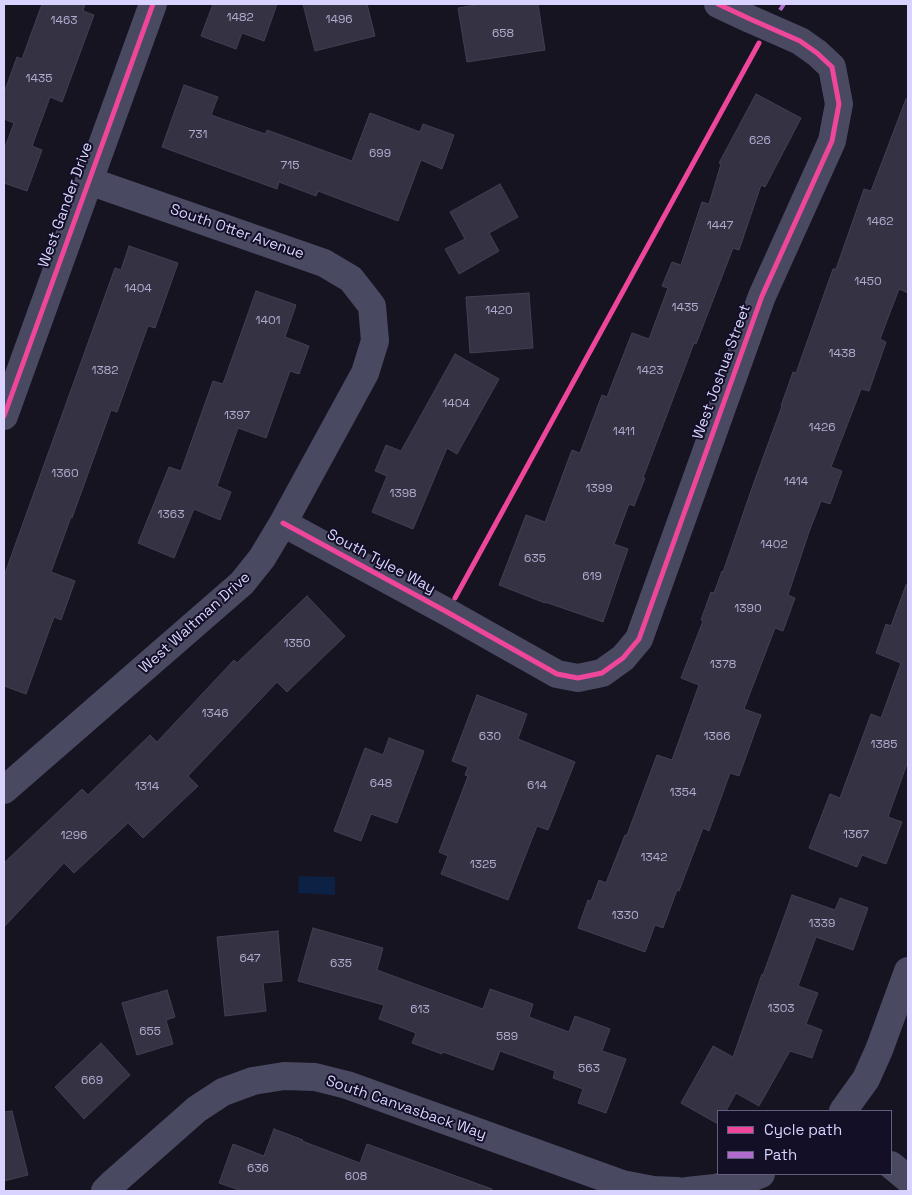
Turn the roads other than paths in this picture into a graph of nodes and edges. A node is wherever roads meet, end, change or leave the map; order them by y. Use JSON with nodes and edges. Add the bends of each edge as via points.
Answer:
{"nodes":[{"id":1,"x":153,"y":4,"type":"edge"},
{"id":2,"x":718,"y":4,"type":"edge"},
{"id":3,"x":88,"y":181,"type":"junction"},
{"id":4,"x":372,"y":306,"type":"joint"},
{"id":5,"x":4,"y":416,"type":"edge"},
{"id":6,"x":283,"y":523,"type":"junction"},
{"id":7,"x":602,"y":673,"type":"joint"},
{"id":8,"x":4,"y":790,"type":"edge"},
{"id":9,"x":908,"y":971,"type":"edge"},
{"id":10,"x":843,"y":1110,"type":"edge"},
{"id":11,"x":892,"y":1166,"type":"edge"},
{"id":12,"x":758,"y":1175,"type":"edge"},
{"id":13,"x":908,"y":1179,"type":"edge"},
{"id":14,"x":105,"y":1191,"type":"edge"},
{"id":15,"x":676,"y":1191,"type":"edge"},
{"id":16,"x":687,"y":1191,"type":"edge"}],
"edges":[{"from":1,"to":3,"type":"street","name":"West Gander Drive"},
{"from":2,"to":7,"type":"street","name":"West Joshua Street","via":[[800,41],[817,53],[832,67],[839,104],[832,141],[762,296],[639,639],[623,658]]},
{"from":3,"to":4,"type":"street","name":"South Otter Avenue","via":[[324,263],[351,279]]},
{"from":3,"to":5,"type":"street","name":"West Gander Drive"},
{"from":4,"to":6,"type":"street","name":"West Waltman Drive","via":[[375,341],[365,373]]},
{"from":6,"to":7,"type":"street","name":"South Tylee Way","via":[[556,674],[578,678]]},
{"from":6,"to":8,"type":"street","name":"West Waltman Drive","via":[[242,583]]},
{"from":9,"to":10,"type":"street","via":[[866,1079]]},
{"from":11,"to":13,"type":"street"},
{"from":12,"to":16,"type":"street","via":[[715,1188]]},
{"from":14,"to":15,"type":"street","name":"South Canvasback Way","via":[[197,1109],[224,1092],[253,1081],[284,1076],[315,1077],[347,1085],[622,1184]]}]}
